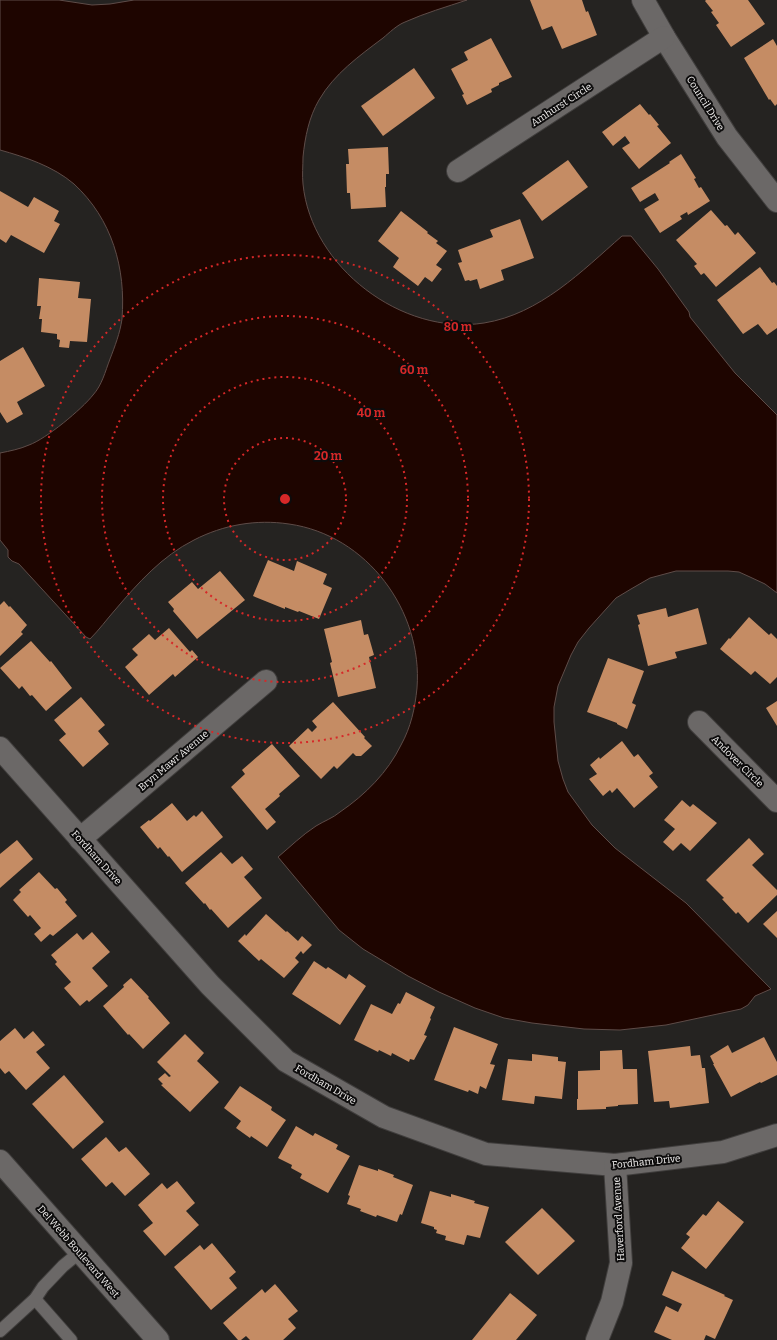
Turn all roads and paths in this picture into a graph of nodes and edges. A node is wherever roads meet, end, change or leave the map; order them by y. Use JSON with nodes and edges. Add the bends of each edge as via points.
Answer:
{"nodes":[{"id":1,"x":642,"y":0,"type":"edge"},
{"id":2,"x":664,"y":37,"type":"junction"},
{"id":3,"x":458,"y":171,"type":"dead end"},
{"id":4,"x":777,"y":201,"type":"edge"},
{"id":5,"x":266,"y":681,"type":"dead end"},
{"id":6,"x":699,"y":722,"type":"dead end"},
{"id":7,"x":0,"y":748,"type":"edge"},
{"id":8,"x":777,"y":801,"type":"edge"},
{"id":9,"x":80,"y":839,"type":"junction"},
{"id":10,"x":777,"y":1135,"type":"edge"},
{"id":11,"x":0,"y":1161,"type":"edge"},
{"id":12,"x":615,"y":1165,"type":"junction"},
{"id":13,"x":80,"y":1252,"type":"junction"},
{"id":14,"x":35,"y":1299,"type":"junction"},
{"id":15,"x":0,"y":1331,"type":"edge"},
{"id":16,"x":71,"y":1340,"type":"edge"},
{"id":17,"x":158,"y":1340,"type":"edge"},
{"id":18,"x":597,"y":1340,"type":"edge"}],
"edges":[{"from":1,"to":2,"type":"street","name":"Council Drive"},
{"from":2,"to":3,"type":"street","name":"Amhurst Circle"},
{"from":2,"to":4,"type":"street","name":"Council Drive","via":[[727,137]]},
{"from":5,"to":9,"type":"street","name":"Bryn Mawr Avenue"},
{"from":6,"to":8,"type":"street","name":"Andover Circle"},
{"from":7,"to":9,"type":"street","name":"Fordham Drive"},
{"from":9,"to":12,"type":"street","name":"Fordham Drive","via":[[210,984],[286,1061],[384,1117],[486,1154]]},
{"from":10,"to":12,"type":"street","name":"Fordham Drive","via":[[723,1152]]},
{"from":11,"to":13,"type":"street","name":"Del Webb Boulevard West"},
{"from":12,"to":18,"type":"street","name":"Haverford Avenue","via":[[621,1263],[612,1302]]},
{"from":13,"to":14,"type":"lane","via":[[63,1266]]},
{"from":13,"to":17,"type":"street","name":"Del Webb Boulevard West"},
{"from":14,"to":15,"type":"lane"},
{"from":14,"to":16,"type":"lane"}]}
